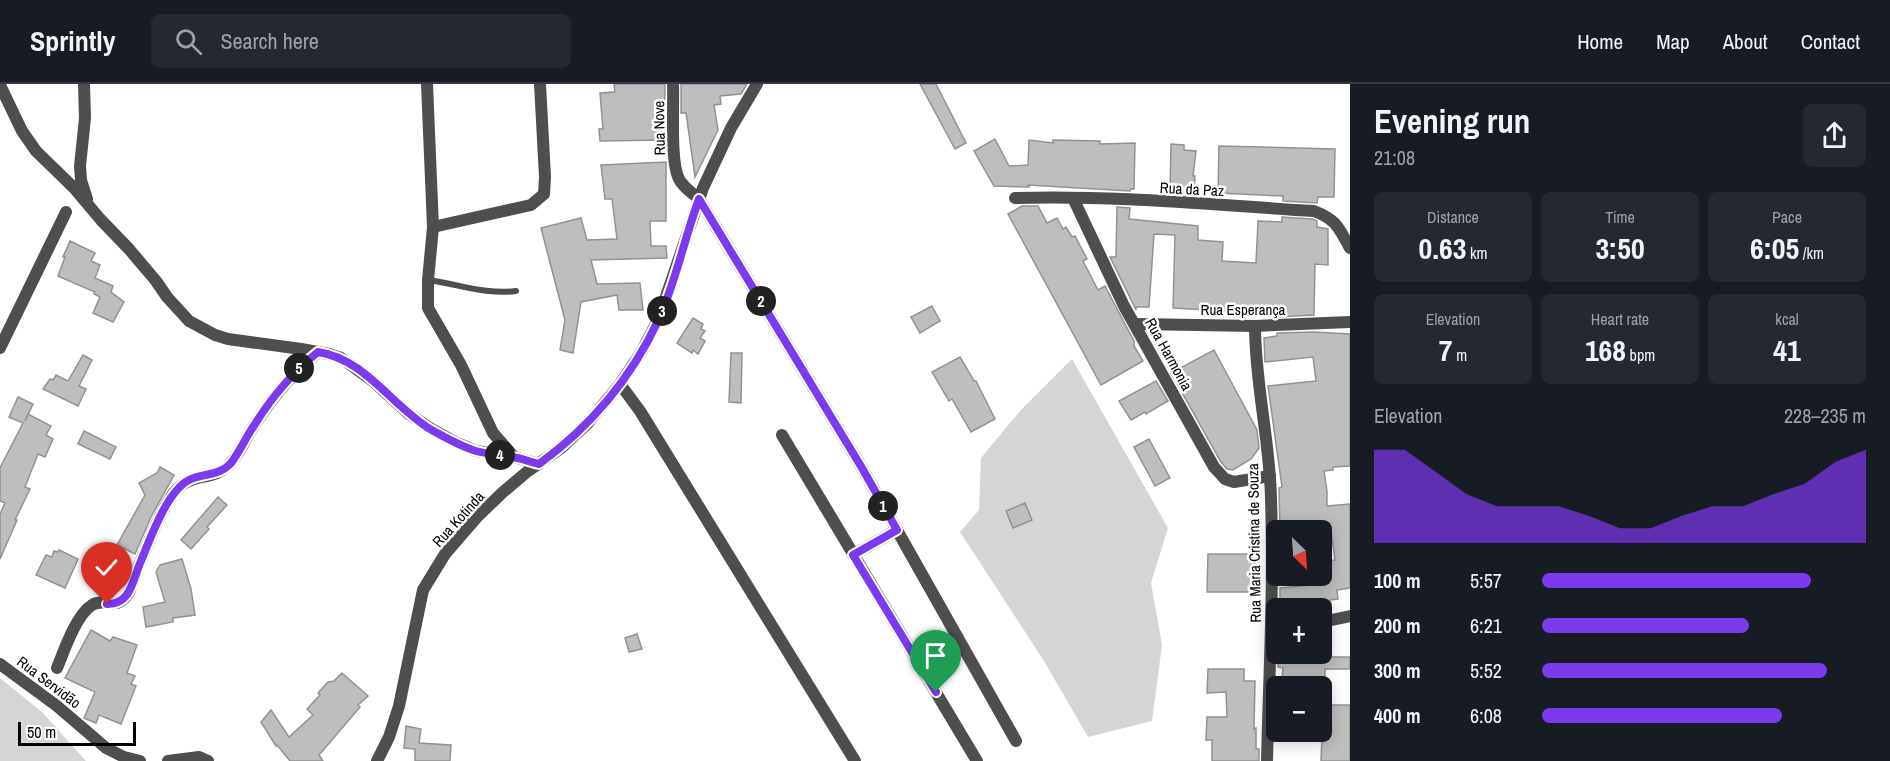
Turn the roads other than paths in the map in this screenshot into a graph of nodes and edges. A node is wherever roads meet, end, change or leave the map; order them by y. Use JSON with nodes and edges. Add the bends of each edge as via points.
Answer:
{"nodes":[{"id":1,"x":84,"y":84,"type":"edge"},
{"id":2,"x":427,"y":84,"type":"edge"},
{"id":3,"x":540,"y":84,"type":"edge"},
{"id":4,"x":673,"y":84,"type":"edge"},
{"id":5,"x":757,"y":84,"type":"edge"},
{"id":6,"x":0,"y":85,"type":"edge"},
{"id":7,"x":1015,"y":198,"type":"dead end"},
{"id":8,"x":1073,"y":198,"type":"junction"},
{"id":9,"x":699,"y":199,"type":"junction"},
{"id":10,"x":89,"y":206,"type":"junction"},
{"id":11,"x":66,"y":212,"type":"dead end"},
{"id":12,"x":433,"y":228,"type":"junction"},
{"id":13,"x":1350,"y":248,"type":"edge"},
{"id":14,"x":428,"y":280,"type":"junction"},
{"id":15,"x":516,"y":291,"type":"dead end"},
{"id":16,"x":1350,"y":322,"type":"edge"},
{"id":17,"x":1136,"y":324,"type":"junction"},
{"id":18,"x":1255,"y":326,"type":"junction"},
{"id":19,"x":0,"y":348,"type":"edge"},
{"id":20,"x":318,"y":352,"type":"junction"},
{"id":21,"x":620,"y":384,"type":"junction"},
{"id":22,"x":782,"y":435,"type":"dead end"},
{"id":23,"x":514,"y":457,"type":"junction"},
{"id":24,"x":539,"y":464,"type":"junction"},
{"id":25,"x":1270,"y":476,"type":"junction"},
{"id":26,"x":897,"y":530,"type":"junction"},
{"id":27,"x":853,"y":555,"type":"junction"},
{"id":28,"x":1273,"y":598,"type":"edge"},
{"id":29,"x":1350,"y":616,"type":"edge"},
{"id":30,"x":1332,"y":620,"type":"edge"},
{"id":31,"x":0,"y":664,"type":"edge"},
{"id":32,"x":1272,"y":664,"type":"edge"},
{"id":33,"x":57,"y":668,"type":"dead end"},
{"id":34,"x":1016,"y":741,"type":"dead end"},
{"id":35,"x":140,"y":761,"type":"edge"},
{"id":36,"x":168,"y":761,"type":"edge"},
{"id":37,"x":208,"y":761,"type":"edge"},
{"id":38,"x":378,"y":761,"type":"edge"},
{"id":39,"x":855,"y":761,"type":"edge"},
{"id":40,"x":977,"y":761,"type":"edge"},
{"id":41,"x":1267,"y":761,"type":"edge"}],
"edges":[{"from":1,"to":10,"type":"street","via":[[81,180]]},
{"from":2,"to":12,"type":"street"},
{"from":3,"to":12,"type":"street","via":[[544,194],[531,205]]},
{"from":4,"to":9,"type":"street","name":"Rua Nove","via":[[675,164],[679,178]]},
{"from":5,"to":9,"type":"street","name":"Rua Kotinda","via":[[731,128]]},
{"from":6,"to":10,"type":"street","via":[[30,144]]},
{"from":7,"to":8,"type":"street","name":"Rua da Paz"},
{"from":8,"to":13,"type":"street","name":"Rua da Paz","via":[[1314,212],[1329,217]]},
{"from":8,"to":17,"type":"street","name":"Rua Harmonia"},
{"from":9,"to":21,"type":"street","name":"Rua Kotinda","via":[[658,320]]},
{"from":9,"to":26,"type":"street","name":"Rua Nove"},
{"from":10,"to":20,"type":"street","via":[[189,321],[228,339]]},
{"from":11,"to":19,"type":"street"},
{"from":12,"to":14,"type":"street"},
{"from":14,"to":15,"type":"lane","via":[[474,290]]},
{"from":14,"to":23,"type":"street","via":[[428,308],[493,433]]},
{"from":16,"to":18,"type":"street","name":"Rua Esperança"},
{"from":17,"to":18,"type":"street","name":"Rua Esperança"},
{"from":17,"to":25,"type":"street","name":"Rua Harmonia","via":[[1214,467],[1234,482]]},
{"from":18,"to":25,"type":"street","name":"Rua Maria Cristina de Souza","via":[[1257,377]]},
{"from":20,"to":23,"type":"street","via":[[355,367],[428,428],[476,451]]},
{"from":20,"to":33,"type":"street","via":[[277,393],[229,465],[221,471],[192,478],[174,494],[129,592],[116,604],[99,603],[83,613]]},
{"from":21,"to":24,"type":"street","name":"Rua Kotinda","via":[[588,423]]},
{"from":21,"to":39,"type":"street"},
{"from":22,"to":27,"type":"street"},
{"from":23,"to":24,"type":"street"},
{"from":24,"to":38,"type":"street","name":"Rua Kotinda","via":[[477,517],[445,554],[423,590],[399,706]]},
{"from":25,"to":28,"type":"street","name":"Rua Maria Cristina de Souza"},
{"from":26,"to":27,"type":"street"},
{"from":26,"to":34,"type":"street","name":"Rua Nove"},
{"from":27,"to":40,"type":"street"},
{"from":29,"to":30,"type":"street"},
{"from":31,"to":35,"type":"street","name":"Rua Servidão","via":[[106,748]]},
{"from":32,"to":41,"type":"street","name":"Rua Maria Cristina de Souza"},
{"from":36,"to":37,"type":"street","via":[[199,757]]}]}
